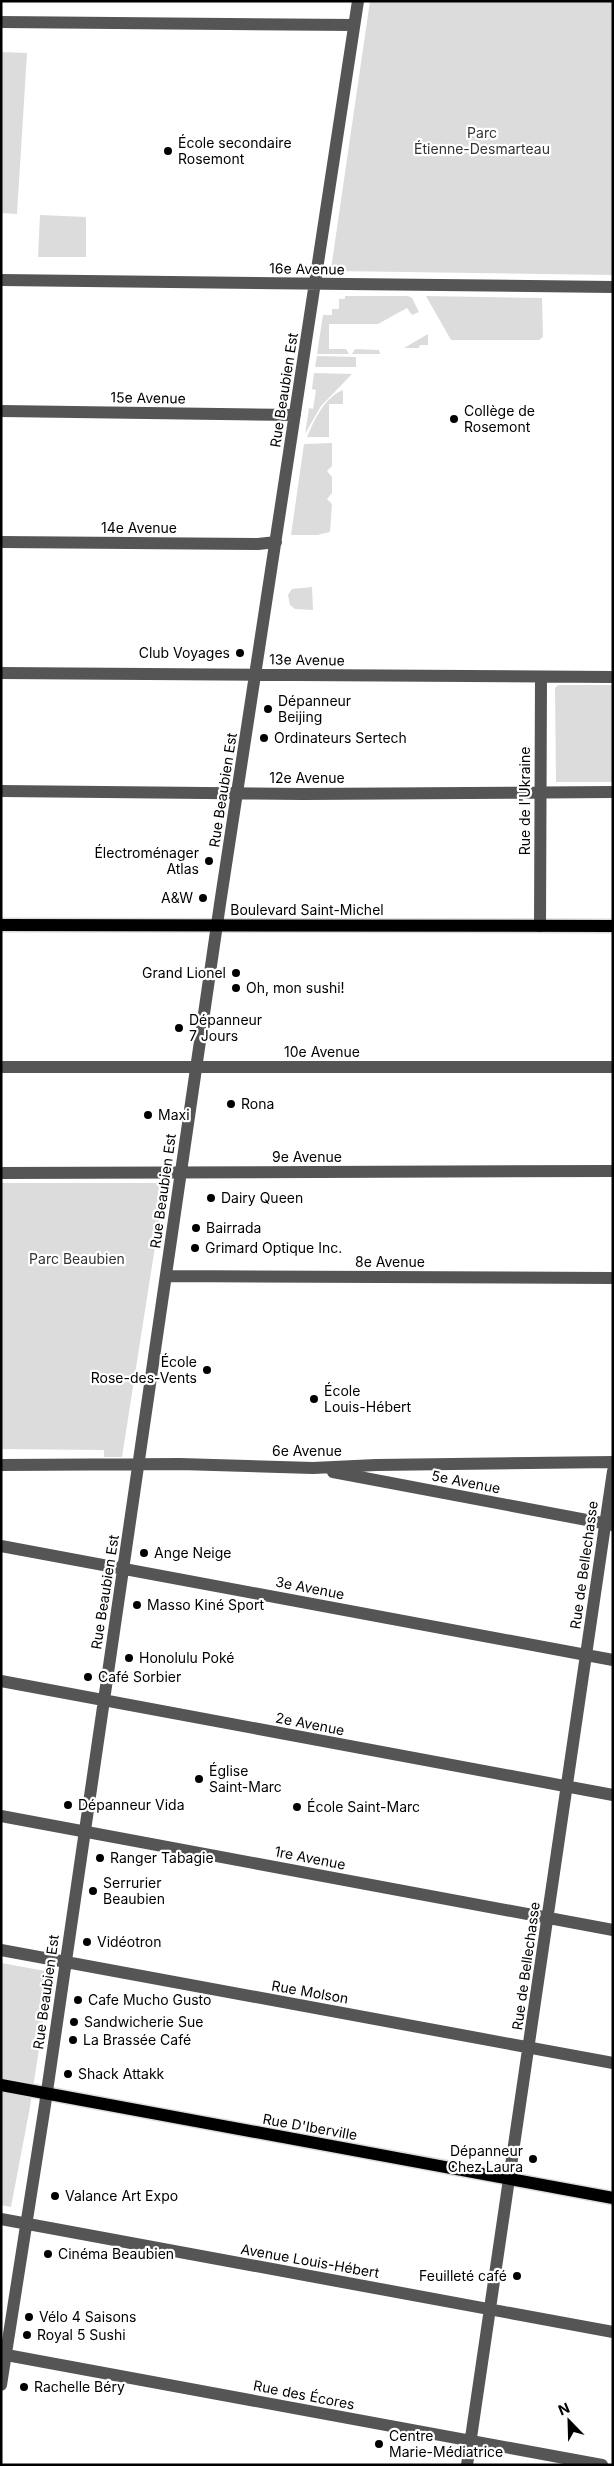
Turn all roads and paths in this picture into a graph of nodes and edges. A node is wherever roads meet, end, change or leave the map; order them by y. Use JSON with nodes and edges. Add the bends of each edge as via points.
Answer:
{"nodes":[{"id":1,"x":358,"y":1,"type":"edge"},
{"id":2,"x":1,"y":22,"type":"edge"},
{"id":3,"x":354,"y":25,"type":"junction"},
{"id":4,"x":1,"y":280,"type":"edge"},
{"id":5,"x":315,"y":285,"type":"junction"},
{"id":6,"x":613,"y":287,"type":"edge"},
{"id":7,"x":1,"y":411,"type":"edge"},
{"id":8,"x":295,"y":415,"type":"junction"},
{"id":9,"x":1,"y":542,"type":"edge"},
{"id":10,"x":276,"y":542,"type":"junction"},
{"id":11,"x":1,"y":673,"type":"edge"},
{"id":12,"x":255,"y":674,"type":"junction"},
{"id":13,"x":541,"y":677,"type":"junction"},
{"id":14,"x":613,"y":677,"type":"edge"},
{"id":15,"x":1,"y":791,"type":"edge"},
{"id":16,"x":540,"y":792,"type":"junction"},
{"id":17,"x":613,"y":792,"type":"edge"},
{"id":18,"x":238,"y":793,"type":"junction"},
{"id":19,"x":1,"y":925,"type":"edge"},
{"id":20,"x":217,"y":925,"type":"junction"},
{"id":21,"x":540,"y":926,"type":"junction"},
{"id":22,"x":613,"y":926,"type":"edge"},
{"id":23,"x":1,"y":1067,"type":"edge"},
{"id":24,"x":613,"y":1067,"type":"edge"},
{"id":25,"x":196,"y":1068,"type":"junction"},
{"id":26,"x":613,"y":1171,"type":"edge"},
{"id":27,"x":1,"y":1173,"type":"edge"},
{"id":28,"x":180,"y":1173,"type":"junction"},
{"id":29,"x":167,"y":1276,"type":"junction"},
{"id":30,"x":613,"y":1278,"type":"edge"},
{"id":31,"x":613,"y":1462,"type":"edge"},
{"id":32,"x":139,"y":1464,"type":"junction"},
{"id":33,"x":1,"y":1465,"type":"edge"},
{"id":34,"x":314,"y":1468,"type":"junction"},
{"id":35,"x":613,"y":1471,"type":"edge"},
{"id":36,"x":609,"y":1524,"type":"edge"},
{"id":37,"x":1,"y":1546,"type":"edge"},
{"id":38,"x":124,"y":1568,"type":"junction"},
{"id":39,"x":586,"y":1655,"type":"junction"},
{"id":40,"x":613,"y":1660,"type":"edge"},
{"id":41,"x":1,"y":1681,"type":"edge"},
{"id":42,"x":104,"y":1700,"type":"junction"},
{"id":43,"x":568,"y":1786,"type":"junction"},
{"id":44,"x":613,"y":1795,"type":"edge"},
{"id":45,"x":1,"y":1816,"type":"edge"},
{"id":46,"x":85,"y":1831,"type":"junction"},
{"id":47,"x":548,"y":1918,"type":"junction"},
{"id":48,"x":613,"y":1930,"type":"edge"},
{"id":49,"x":1,"y":1950,"type":"edge"},
{"id":50,"x":64,"y":1962,"type":"junction"},
{"id":51,"x":530,"y":2048,"type":"junction"},
{"id":52,"x":613,"y":2063,"type":"edge"},
{"id":53,"x":1,"y":2085,"type":"edge"},
{"id":54,"x":47,"y":2093,"type":"junction"},
{"id":55,"x":510,"y":2179,"type":"junction"},
{"id":56,"x":613,"y":2198,"type":"edge"},
{"id":57,"x":1,"y":2219,"type":"edge"},
{"id":58,"x":26,"y":2224,"type":"junction"},
{"id":59,"x":491,"y":2310,"type":"junction"},
{"id":60,"x":613,"y":2332,"type":"edge"},
{"id":61,"x":3,"y":2354,"type":"edge"},
{"id":62,"x":1,"y":2385,"type":"edge"},
{"id":63,"x":471,"y":2441,"type":"junction"},
{"id":64,"x":467,"y":2465,"type":"edge"},
{"id":65,"x":602,"y":2465,"type":"edge"}],
"edges":[{"from":1,"to":3,"type":"street","name":"Rue Beaubien Est"},
{"from":2,"to":3,"type":"street"},
{"from":3,"to":5,"type":"street","name":"Rue Beaubien Est"},
{"from":4,"to":5,"type":"street","name":"16e Avenue"},
{"from":5,"to":6,"type":"street","name":"16e Avenue"},
{"from":5,"to":8,"type":"street","name":"Rue Beaubien Est"},
{"from":7,"to":8,"type":"street","name":"15e Avenue"},
{"from":8,"to":10,"type":"street","name":"Rue Beaubien Est"},
{"from":9,"to":10,"type":"street","name":"14e Avenue"},
{"from":10,"to":12,"type":"street","name":"Rue Beaubien Est"},
{"from":11,"to":12,"type":"street","name":"13e Avenue"},
{"from":12,"to":13,"type":"street","name":"13e Avenue"},
{"from":12,"to":18,"type":"street","name":"Rue Beaubien Est"},
{"from":13,"to":14,"type":"street","name":"13e Avenue"},
{"from":13,"to":16,"type":"street","name":"Rue de l'Ukraine"},
{"from":15,"to":18,"type":"street","name":"12e Avenue"},
{"from":16,"to":17,"type":"street","name":"12e Avenue"},
{"from":16,"to":18,"type":"street","name":"12e Avenue"},
{"from":16,"to":21,"type":"street","name":"Rue de l'Ukraine"},
{"from":18,"to":20,"type":"street","name":"Rue Beaubien Est"},
{"from":19,"to":20,"type":"main road","name":"Boulevard Saint-Michel"},
{"from":20,"to":21,"type":"main road","name":"Boulevard Saint-Michel"},
{"from":20,"to":25,"type":"street","name":"Rue Beaubien Est"},
{"from":21,"to":22,"type":"main road","name":"Boulevard Saint-Michel"},
{"from":23,"to":25,"type":"street","name":"10e Avenue"},
{"from":24,"to":25,"type":"street","name":"10e Avenue"},
{"from":25,"to":28,"type":"street","name":"Rue Beaubien Est"},
{"from":26,"to":28,"type":"street","name":"9e Avenue"},
{"from":27,"to":28,"type":"street","name":"9e Avenue"},
{"from":28,"to":29,"type":"street","name":"Rue Beaubien Est"},
{"from":29,"to":30,"type":"street","name":"8e Avenue"},
{"from":29,"to":32,"type":"street","name":"Rue Beaubien Est"},
{"from":31,"to":34,"type":"street","name":"6e Avenue"},
{"from":32,"to":33,"type":"street","name":"6e Avenue"},
{"from":32,"to":34,"type":"street","name":"6e Avenue"},
{"from":32,"to":38,"type":"street","name":"Rue Beaubien Est"},
{"from":34,"to":36,"type":"street","name":"5e Avenue"},
{"from":35,"to":36,"type":"street","name":"Rue de Bellechasse"},
{"from":36,"to":39,"type":"street","name":"Rue de Bellechasse"},
{"from":37,"to":38,"type":"street","name":"3e Avenue"},
{"from":38,"to":39,"type":"street","name":"3e Avenue"},
{"from":38,"to":42,"type":"street","name":"Rue Beaubien Est"},
{"from":39,"to":40,"type":"street","name":"3e Avenue"},
{"from":39,"to":43,"type":"street","name":"Rue de Bellechasse"},
{"from":41,"to":42,"type":"street","name":"2e Avenue"},
{"from":42,"to":43,"type":"street","name":"2e Avenue"},
{"from":42,"to":46,"type":"street","name":"Rue Beaubien Est"},
{"from":43,"to":44,"type":"street","name":"2e Avenue"},
{"from":43,"to":47,"type":"street","name":"Rue de Bellechasse"},
{"from":45,"to":46,"type":"street","name":"1re Avenue"},
{"from":46,"to":47,"type":"street","name":"1re Avenue"},
{"from":46,"to":50,"type":"street","name":"Rue Beaubien Est"},
{"from":47,"to":48,"type":"street","name":"1re Avenue"},
{"from":47,"to":51,"type":"street","name":"Rue de Bellechasse"},
{"from":49,"to":50,"type":"street","name":"Rue Molson"},
{"from":50,"to":51,"type":"street","name":"Rue Molson"},
{"from":50,"to":54,"type":"street","name":"Rue Beaubien Est"},
{"from":51,"to":52,"type":"street","name":"Rue Molson"},
{"from":51,"to":55,"type":"street","name":"Rue de Bellechasse"},
{"from":53,"to":54,"type":"main road","name":"Rue D'Iberville"},
{"from":54,"to":55,"type":"main road","name":"Rue D'Iberville"},
{"from":54,"to":58,"type":"street","name":"Rue Beaubien Est"},
{"from":55,"to":56,"type":"main road","name":"Rue D'Iberville"},
{"from":55,"to":59,"type":"street","name":"Rue de Bellechasse"},
{"from":57,"to":58,"type":"street","name":"Avenue Louis-Hébert"},
{"from":58,"to":59,"type":"street","name":"Avenue Louis-Hébert"},
{"from":58,"to":61,"type":"street","name":"Rue Beaubien Est"},
{"from":59,"to":60,"type":"street","name":"Avenue Louis-Hébert"},
{"from":59,"to":63,"type":"street","name":"Rue de Bellechasse"},
{"from":61,"to":62,"type":"street","name":"Rue Beaubien Est"},
{"from":61,"to":63,"type":"street","name":"Rue des Écores"},
{"from":63,"to":64,"type":"street","name":"Rue de Bellechasse"},
{"from":63,"to":65,"type":"street","name":"Rue des Écores"}]}
